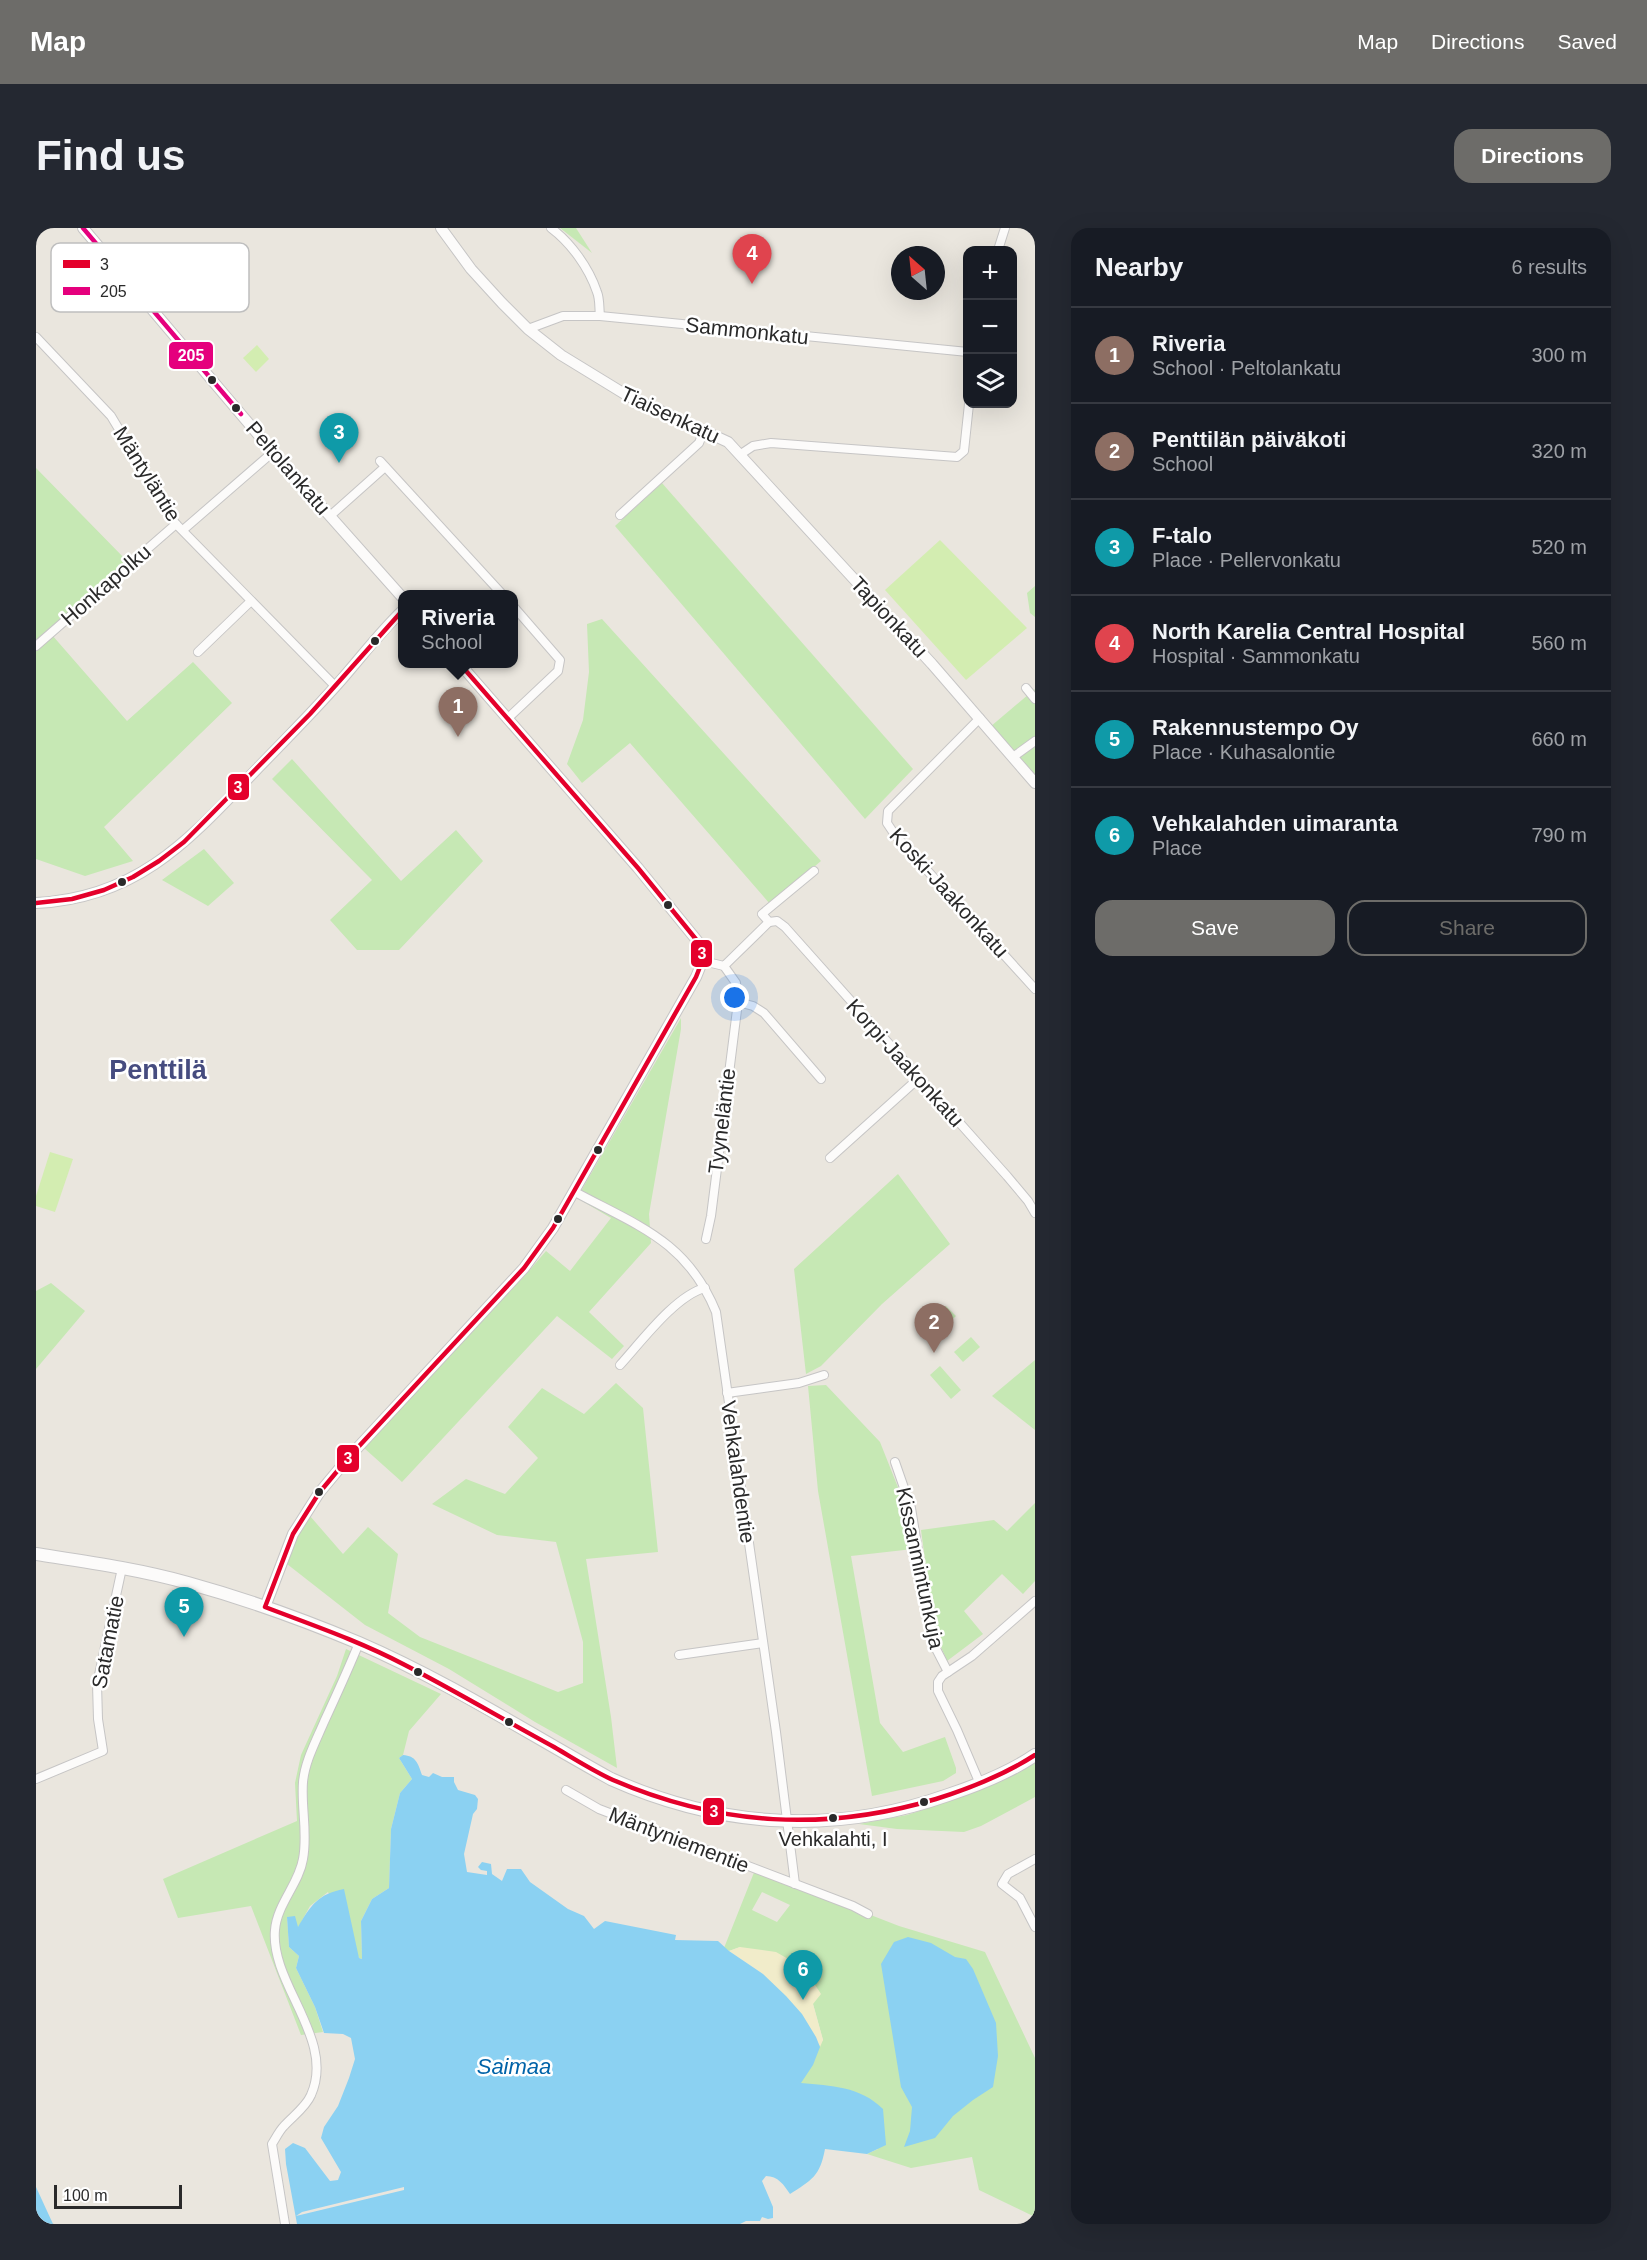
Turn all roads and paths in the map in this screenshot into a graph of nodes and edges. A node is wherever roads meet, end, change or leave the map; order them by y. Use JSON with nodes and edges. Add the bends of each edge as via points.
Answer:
{"nodes":[{"id":1,"x":83,"y":228,"type":"edge"},
{"id":2,"x":441,"y":228,"type":"edge"},
{"id":3,"x":551,"y":228,"type":"edge"},
{"id":4,"x":1005,"y":228,"type":"edge"},
{"id":5,"x":96,"y":243,"type":"edge"},
{"id":6,"x":999,"y":246,"type":"edge"},
{"id":7,"x":154,"y":312,"type":"edge"},
{"id":8,"x":600,"y":316,"type":"junction"},
{"id":9,"x":528,"y":329,"type":"junction"},
{"id":10,"x":36,"y":337,"type":"edge"},
{"id":11,"x":963,"y":352,"type":"edge"},
{"id":12,"x":969,"y":408,"type":"edge"},
{"id":13,"x":704,"y":430,"type":"junction"},
{"id":14,"x":273,"y":452,"type":"junction"},
{"id":15,"x":741,"y":454,"type":"junction"},
{"id":16,"x":620,"y":515,"type":"dead end"},
{"id":17,"x":330,"y":516,"type":"junction"},
{"id":18,"x":180,"y":527,"type":"junction"},
{"id":19,"x":498,"y":590,"type":"edge"},
{"id":20,"x":398,"y":592,"type":"edge"},
{"id":21,"x":251,"y":601,"type":"junction"},
{"id":22,"x":518,"y":613,"type":"edge"},
{"id":23,"x":398,"y":615,"type":"edge"},
{"id":24,"x":36,"y":646,"type":"edge"},
{"id":25,"x":198,"y":652,"type":"dead end"},
{"id":26,"x":464,"y":668,"type":"edge"},
{"id":27,"x":335,"y":686,"type":"junction"},
{"id":28,"x":1026,"y":688,"type":"dead end"},
{"id":29,"x":1035,"y":699,"type":"edge"},
{"id":30,"x":507,"y":718,"type":"junction"},
{"id":31,"x":980,"y":718,"type":"junction"},
{"id":32,"x":1035,"y":741,"type":"edge"},
{"id":33,"x":1013,"y":757,"type":"junction"},
{"id":34,"x":1035,"y":783,"type":"edge"},
{"id":35,"x":814,"y":871,"type":"dead end"},
{"id":36,"x":36,"y":903,"type":"edge"},
{"id":37,"x":769,"y":921,"type":"junction"},
{"id":38,"x":703,"y":961,"type":"junction"},
{"id":39,"x":724,"y":966,"type":"junction"},
{"id":40,"x":1035,"y":988,"type":"edge"},
{"id":41,"x":738,"y":1002,"type":"junction"},
{"id":42,"x":919,"y":1078,"type":"junction"},
{"id":43,"x":821,"y":1079,"type":"dead end"},
{"id":44,"x":830,"y":1158,"type":"dead end"},
{"id":45,"x":575,"y":1192,"type":"junction"},
{"id":46,"x":1035,"y":1213,"type":"edge"},
{"id":47,"x":706,"y":1239,"type":"dead end"},
{"id":48,"x":705,"y":1288,"type":"junction"},
{"id":49,"x":620,"y":1365,"type":"dead end"},
{"id":50,"x":824,"y":1375,"type":"dead end"},
{"id":51,"x":727,"y":1393,"type":"junction"},
{"id":52,"x":895,"y":1462,"type":"dead end"},
{"id":53,"x":36,"y":1554,"type":"edge"},
{"id":54,"x":122,"y":1568,"type":"junction"},
{"id":55,"x":1035,"y":1601,"type":"edge"},
{"id":56,"x":265,"y":1607,"type":"junction"},
{"id":57,"x":359,"y":1643,"type":"junction"},
{"id":58,"x":763,"y":1643,"type":"junction"},
{"id":59,"x":680,"y":1654,"type":"dead end"},
{"id":60,"x":948,"y":1672,"type":"junction"},
{"id":61,"x":1035,"y":1755,"type":"edge"},
{"id":62,"x":36,"y":1779,"type":"edge"},
{"id":63,"x":980,"y":1784,"type":"junction"},
{"id":64,"x":566,"y":1790,"type":"dead end"},
{"id":65,"x":787,"y":1821,"type":"junction"},
{"id":66,"x":1035,"y":1859,"type":"edge"},
{"id":67,"x":795,"y":1884,"type":"junction"},
{"id":68,"x":868,"y":1914,"type":"dead end"},
{"id":69,"x":1035,"y":1927,"type":"edge"},
{"id":70,"x":285,"y":2224,"type":"edge"}],
"edges":[{"from":1,"to":5,"type":"street","name":"Peltolankatu"},
{"from":2,"to":9,"type":"street","name":"Tiaisenkatu","via":[[471,269]]},
{"from":3,"to":8,"type":"street","via":[[562,236],[584,266],[598,294]]},
{"from":4,"to":6,"type":"street"},
{"from":7,"to":14,"type":"street","name":"Peltolankatu"},
{"from":8,"to":9,"type":"street","name":"Sammonkatu","via":[[563,316]]},
{"from":8,"to":11,"type":"street","name":"Sammonkatu"},
{"from":9,"to":13,"type":"street","name":"Tiaisenkatu","via":[[561,355],[628,396]]},
{"from":10,"to":18,"type":"street","name":"Mäntyläntie","via":[[111,416]]},
{"from":12,"to":15,"type":"street","name":"Tiaisenkatu","via":[[964,451],[957,457],[771,443],[753,446]]},
{"from":13,"to":15,"type":"street","name":"Tiaisenkatu"},
{"from":13,"to":16,"type":"street","via":[[699,443]]},
{"from":14,"to":17,"type":"street","name":"Peltolankatu"},
{"from":14,"to":18,"type":"street","name":"Honkapolku"},
{"from":15,"to":31,"type":"street","name":"Tapionkatu"},
{"from":17,"to":19,"type":"street","via":[[382,464]]},
{"from":17,"to":20,"type":"street","name":"Peltolankatu"},
{"from":18,"to":21,"type":"street","name":"Mäntyläntie"},
{"from":18,"to":24,"type":"street","name":"Honkapolku"},
{"from":21,"to":25,"type":"street"},
{"from":21,"to":27,"type":"street","name":"Mäntyläntie"},
{"from":22,"to":30,"type":"street","via":[[560,660],[558,671]]},
{"from":23,"to":27,"type":"street"},
{"from":26,"to":30,"type":"street"},
{"from":27,"to":36,"type":"street","via":[[195,833],[164,859],[99,892]]},
{"from":28,"to":29,"type":"street"},
{"from":30,"to":38,"type":"street","via":[[672,910],[701,948]]},
{"from":31,"to":33,"type":"street","name":"Tapionkatu"},
{"from":31,"to":40,"type":"street","name":"Koski-Jaakonkatu","via":[[888,811],[887,823]]},
{"from":32,"to":33,"type":"street"},
{"from":33,"to":34,"type":"street","name":"Tapionkatu"},
{"from":35,"to":37,"type":"street","via":[[762,914]]},
{"from":37,"to":39,"type":"street"},
{"from":37,"to":42,"type":"street","name":"Korpi-Jaakonkatu","via":[[786,927]]},
{"from":38,"to":39,"type":"street"},
{"from":38,"to":45,"type":"street"},
{"from":39,"to":41,"type":"street","via":[[736,983]]},
{"from":41,"to":43,"type":"street","via":[[764,1013]]},
{"from":41,"to":47,"type":"street","name":"Tyyneläntie"},
{"from":42,"to":44,"type":"street"},
{"from":42,"to":46,"type":"street","name":"Korpi-Jaakonkatu"},
{"from":45,"to":48,"type":"street","name":"Vehkalahdentie","via":[[668,1244]]},
{"from":45,"to":56,"type":"street","via":[[524,1268],[319,1493],[293,1534]]},
{"from":48,"to":49,"type":"street","via":[[693,1291],[674,1307]]},
{"from":48,"to":51,"type":"street","name":"Vehkalahdentie","via":[[716,1312]]},
{"from":50,"to":51,"type":"street","via":[[799,1383]]},
{"from":51,"to":58,"type":"street","name":"Vehkalahdentie"},
{"from":52,"to":60,"type":"street","name":"Kissanmintunkuja","via":[[911,1508],[931,1632]]},
{"from":53,"to":54,"type":"main road"},
{"from":54,"to":56,"type":"main road"},
{"from":54,"to":62,"type":"street","name":"Satamatie","via":[[97,1684],[104,1751]]},
{"from":55,"to":60,"type":"street"},
{"from":56,"to":57,"type":"main road"},
{"from":57,"to":65,"type":"main road","via":[[641,1793],[730,1816]]},
{"from":57,"to":70,"type":"street","via":[[308,1760],[303,1783],[303,1861],[275,1929],[278,1956],[308,2031],[317,2068],[311,2096],[272,2144]]},
{"from":58,"to":59,"type":"street"},
{"from":58,"to":65,"type":"street","name":"Vehkalahdentie"},
{"from":60,"to":63,"type":"street","via":[[938,1682],[938,1691]]},
{"from":61,"to":63,"type":"main road"},
{"from":63,"to":65,"type":"main road","via":[[898,1811],[840,1820]]},
{"from":64,"to":67,"type":"street","name":"Mäntyniementie","via":[[609,1813]]},
{"from":65,"to":67,"type":"street","name":"Vehkalahdentie"},
{"from":66,"to":69,"type":"street","via":[[1008,1874],[1002,1884],[1020,1898]]},
{"from":67,"to":68,"type":"street","name":"Mäntyniementie"}]}
